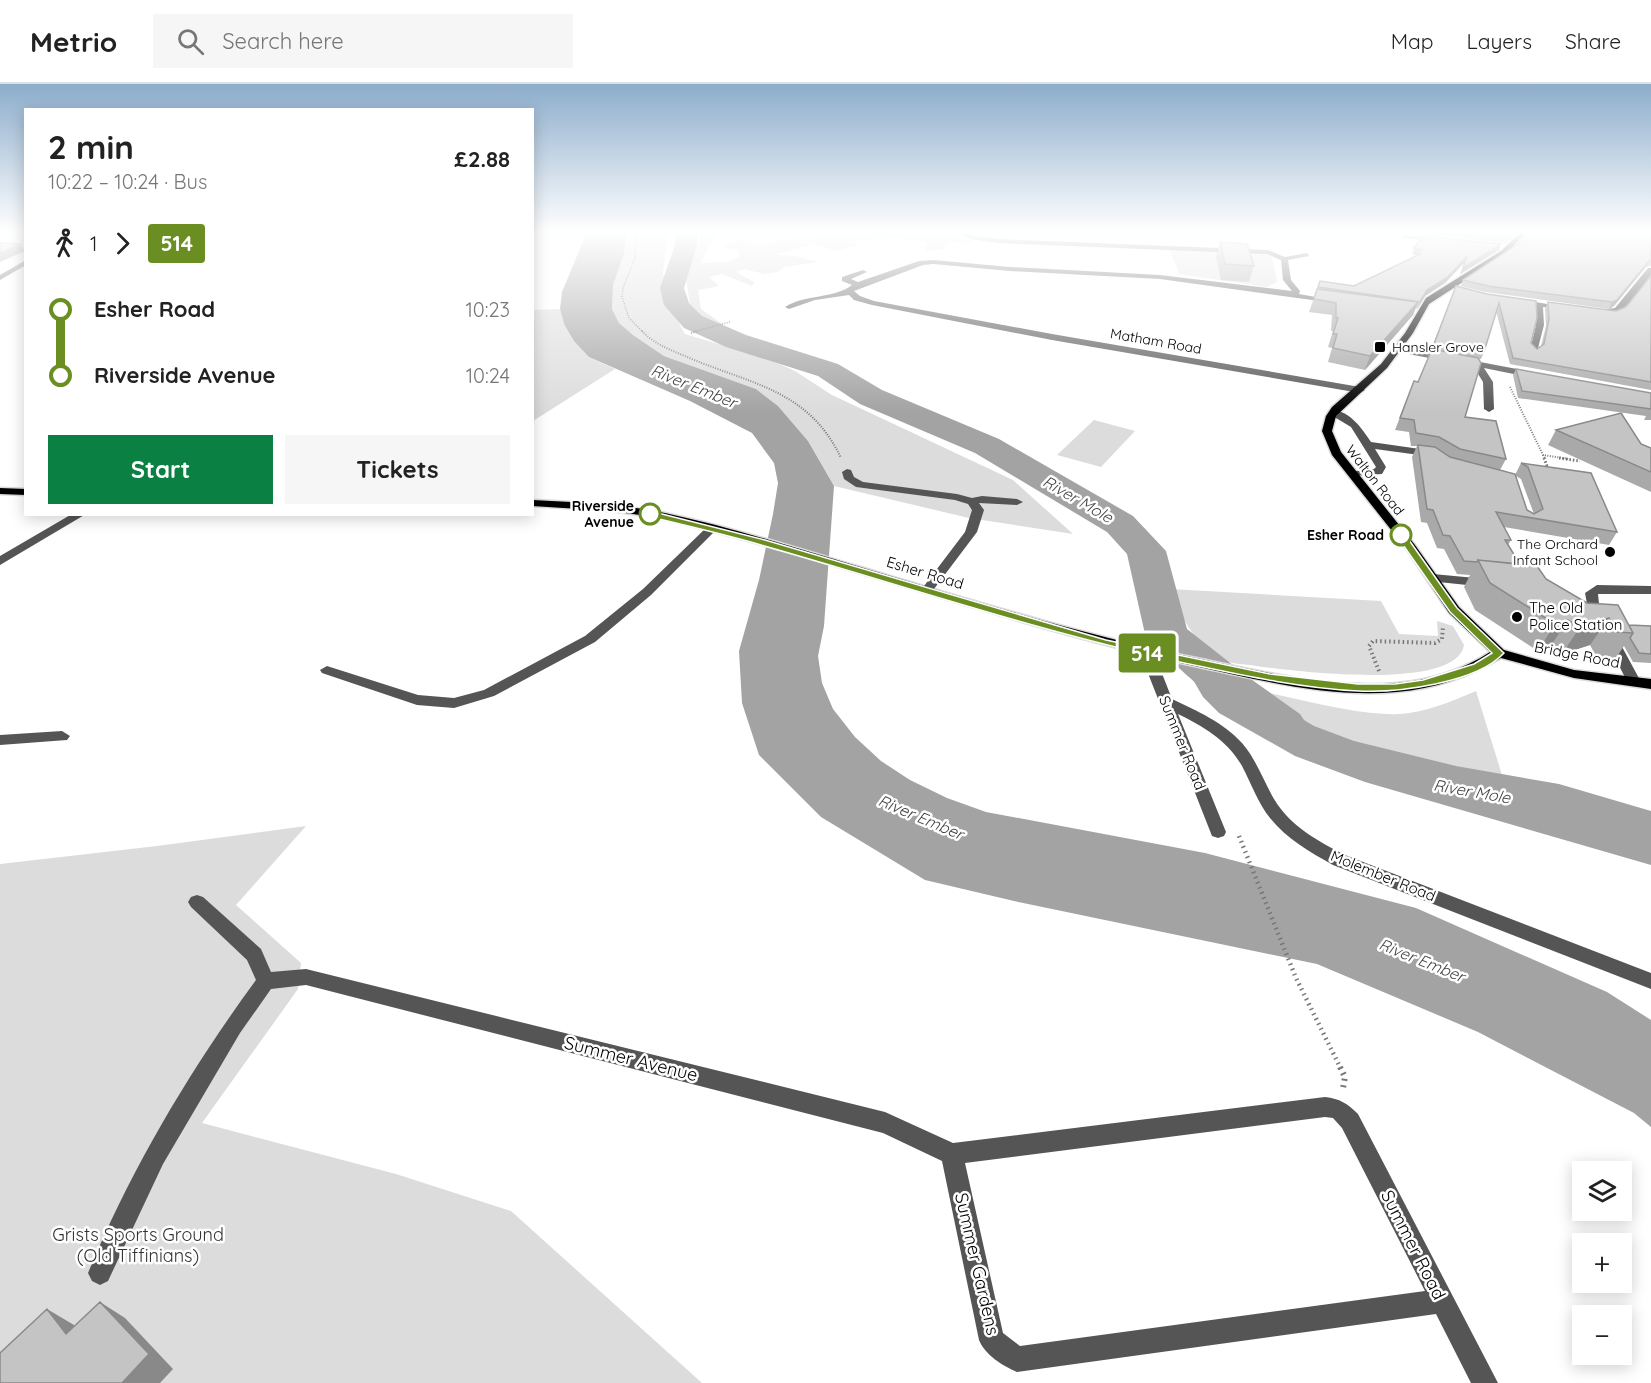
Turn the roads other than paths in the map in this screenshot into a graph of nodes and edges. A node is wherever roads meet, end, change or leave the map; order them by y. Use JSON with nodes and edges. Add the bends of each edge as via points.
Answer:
{"nodes":[{"id":1,"x":851,"y":292,"type":"joint"},
{"id":2,"x":1264,"y":292,"type":"edge"},
{"id":3,"x":1296,"y":292,"type":"edge"},
{"id":4,"x":1441,"y":292,"type":"edge"},
{"id":5,"x":1633,"y":292,"type":"edge"},
{"id":6,"x":1295,"y":296,"type":"junction"},
{"id":7,"x":1506,"y":299,"type":"edge"},
{"id":8,"x":1349,"y":303,"type":"edge"},
{"id":9,"x":1539,"y":304,"type":"junction"},
{"id":10,"x":789,"y":307,"type":"dead end"},
{"id":11,"x":1578,"y":309,"type":"edge"},
{"id":12,"x":1588,"y":311,"type":"edge"},
{"id":13,"x":1396,"y":349,"type":"junction"},
{"id":14,"x":1534,"y":350,"type":"edge"},
{"id":15,"x":1482,"y":365,"type":"junction"},
{"id":16,"x":1548,"y":378,"type":"edge"},
{"id":17,"x":1360,"y":390,"type":"junction"},
{"id":18,"x":1489,"y":409,"type":"dead end"},
{"id":19,"x":1334,"y":413,"type":"junction"},
{"id":20,"x":1368,"y":445,"type":"junction"},
{"id":21,"x":1441,"y":459,"type":"edge"},
{"id":22,"x":847,"y":472,"type":"road end"},
{"id":23,"x":1353,"y":474,"type":"junction"},
{"id":24,"x":0,"y":491,"type":"edge"},
{"id":25,"x":24,"y":492,"type":"edge"},
{"id":26,"x":972,"y":502,"type":"junction"},
{"id":27,"x":1017,"y":502,"type":"dead end"},
{"id":28,"x":534,"y":503,"type":"edge"},
{"id":29,"x":78,"y":516,"type":"edge"},
{"id":30,"x":711,"y":529,"type":"junction"},
{"id":31,"x":0,"y":561,"type":"edge"},
{"id":32,"x":1432,"y":578,"type":"junction"},
{"id":33,"x":1497,"y":584,"type":"edge"},
{"id":34,"x":1651,"y":590,"type":"edge"},
{"id":35,"x":927,"y":591,"type":"junction"},
{"id":36,"x":1147,"y":653,"type":"junction"},
{"id":37,"x":1499,"y":653,"type":"junction"},
{"id":38,"x":327,"y":670,"type":"dead end"},
{"id":39,"x":1634,"y":682,"type":"junction"},
{"id":40,"x":1651,"y":684,"type":"edge"},
{"id":41,"x":1167,"y":702,"type":"junction"},
{"id":42,"x":62,"y":736,"type":"dead end"},
{"id":43,"x":0,"y":740,"type":"edge"},
{"id":44,"x":1218,"y":832,"type":"dead end"},
{"id":45,"x":197,"y":902,"type":"dead end"},
{"id":46,"x":266,"y":981,"type":"junction"},
{"id":47,"x":1651,"y":981,"type":"edge"},
{"id":48,"x":952,"y":1154,"type":"junction"},
{"id":49,"x":100,"y":1273,"type":"dead end"},
{"id":50,"x":1443,"y":1301,"type":"junction"},
{"id":51,"x":1485,"y":1383,"type":"edge"}],
"edges":[{"from":1,"to":10,"type":"street","via":[[813,298]]},
{"from":1,"to":17,"type":"street","name":"Matham Road","via":[[872,303]]},
{"from":2,"to":6,"type":"street"},
{"from":3,"to":6,"type":"street"},
{"from":4,"to":13,"type":"main road","via":[[1416,311]]},
{"from":5,"to":12,"type":"street","via":[[1618,310]]},
{"from":6,"to":8,"type":"street"},
{"from":7,"to":9,"type":"street"},
{"from":9,"to":11,"type":"street"},
{"from":9,"to":14,"type":"street","via":[[1540,325]]},
{"from":13,"to":15,"type":"street"},
{"from":13,"to":17,"type":"main road"},
{"from":15,"to":16,"type":"street"},
{"from":15,"to":18,"type":"street","via":[[1479,369],[1488,382]]},
{"from":17,"to":19,"type":"main road"},
{"from":19,"to":20,"type":"street","via":[[1355,425]]},
{"from":19,"to":23,"type":"main road","name":"Walton Road","via":[[1328,422],[1328,436]]},
{"from":20,"to":21,"type":"street","via":[[1433,454]]},
{"from":20,"to":23,"type":"street","via":[[1381,467],[1378,472]]},
{"from":22,"to":26,"type":"street","via":[[849,479],[860,485]]},
{"from":23,"to":32,"type":"main road","name":"Walton Road"},
{"from":24,"to":25,"type":"main road"},
{"from":26,"to":27,"type":"street"},
{"from":26,"to":35,"type":"street","via":[[978,510],[977,519]]},
{"from":28,"to":30,"type":"main road","name":"Esher Road","via":[[634,512]]},
{"from":29,"to":31,"type":"street"},
{"from":30,"to":35,"type":"main road","name":"Esher Road"},
{"from":30,"to":38,"type":"street","via":[[647,592],[590,639],[489,693],[454,703],[417,700]]},
{"from":32,"to":33,"type":"street"},
{"from":32,"to":37,"type":"main road","name":"Walton Road","via":[[1454,610]]},
{"from":34,"to":39,"type":"street","via":[[1597,589],[1592,593],[1593,604]]},
{"from":35,"to":36,"type":"main road","name":"Esher Road"},
{"from":36,"to":37,"type":"main road","name":"Esher Road","via":[[1317,685],[1395,688],[1449,678],[1478,667]]},
{"from":36,"to":41,"type":"street","name":"Summer Road"},
{"from":37,"to":39,"type":"main road","name":"Bridge Road","via":[[1574,674]]},
{"from":39,"to":40,"type":"main road","name":"Bridge Road"},
{"from":41,"to":44,"type":"street","name":"Summer Road"},
{"from":41,"to":47,"type":"street","name":"Molember Road","via":[[1210,724],[1232,741],[1286,826],[1311,844],[1339,860]]},
{"from":42,"to":43,"type":"street"},
{"from":45,"to":46,"type":"street","via":[[254,955]]},
{"from":46,"to":48,"type":"street","name":"Summer Avenue","via":[[306,977],[885,1123]]},
{"from":46,"to":49,"type":"street","via":[[154,1156]]},
{"from":48,"to":50,"type":"street","name":"Summer Road","via":[[1325,1107],[1338,1109],[1350,1121]]},
{"from":48,"to":50,"type":"street","name":"Summer Gardens","via":[[992,1340],[1017,1359]]},
{"from":50,"to":51,"type":"street","name":"Summer Road"}]}
